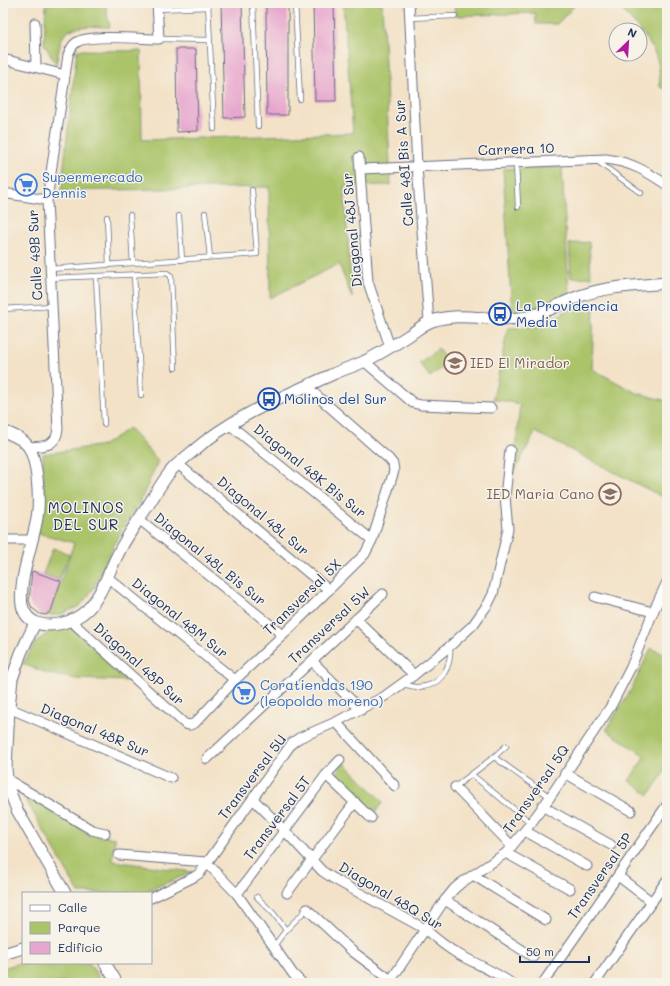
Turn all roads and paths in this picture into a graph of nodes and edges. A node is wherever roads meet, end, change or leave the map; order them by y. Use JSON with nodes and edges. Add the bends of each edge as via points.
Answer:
{"nodes":[{"id":1,"x":253,"y":3,"type":"edge"},
{"id":2,"x":296,"y":3,"type":"edge"},
{"id":3,"x":409,"y":3,"type":"edge"},
{"id":4,"x":208,"y":5,"type":"edge"},
{"id":5,"x":157,"y":6,"type":"edge"},
{"id":6,"x":455,"y":16,"type":"dead end"},
{"id":7,"x":409,"y":18,"type":"junction"},
{"id":8,"x":35,"y":23,"type":"dead end"},
{"id":9,"x":159,"y":39,"type":"junction"},
{"id":10,"x":209,"y":40,"type":"junction"},
{"id":11,"x":3,"y":59,"type":"edge"},
{"id":12,"x":36,"y":67,"type":"junction"},
{"id":13,"x":65,"y":75,"type":"junction"},
{"id":14,"x":300,"y":99,"type":"dead end"},
{"id":15,"x":258,"y":126,"type":"dead end"},
{"id":16,"x":214,"y":128,"type":"dead end"},
{"id":17,"x":359,"y":156,"type":"dead end"},
{"id":18,"x":595,"y":159,"type":"junction"},
{"id":19,"x":516,"y":163,"type":"junction"},
{"id":20,"x":417,"y":166,"type":"junction"},
{"id":21,"x":361,"y":169,"type":"junction"},
{"id":22,"x":667,"y":185,"type":"edge"},
{"id":23,"x":252,"y":190,"type":"dead end"},
{"id":24,"x":3,"y":193,"type":"edge"},
{"id":25,"x":641,"y":193,"type":"dead end"},
{"id":26,"x":46,"y":200,"type":"junction"},
{"id":27,"x":518,"y":207,"type":"dead end"},
{"id":28,"x":205,"y":213,"type":"dead end"},
{"id":29,"x":130,"y":216,"type":"dead end"},
{"id":30,"x":179,"y":216,"type":"dead end"},
{"id":31,"x":107,"y":218,"type":"dead end"},
{"id":32,"x":210,"y":257,"type":"junction"},
{"id":33,"x":182,"y":260,"type":"junction"},
{"id":34,"x":133,"y":263,"type":"junction"},
{"id":35,"x":109,"y":265,"type":"junction"},
{"id":36,"x":50,"y":274,"type":"junction"},
{"id":37,"x":134,"y":275,"type":"junction"},
{"id":38,"x":96,"y":277,"type":"junction"},
{"id":39,"x":667,"y":283,"type":"edge"},
{"id":40,"x":52,"y":306,"type":"junction"},
{"id":41,"x":3,"y":309,"type":"edge"},
{"id":42,"x":429,"y":322,"type":"junction"},
{"id":43,"x":390,"y":347,"type":"junction"},
{"id":44,"x":364,"y":361,"type":"junction"},
{"id":45,"x":175,"y":368,"type":"dead end"},
{"id":46,"x":307,"y":386,"type":"junction"},
{"id":47,"x":141,"y":395,"type":"dead end"},
{"id":48,"x":491,"y":408,"type":"dead end"},
{"id":49,"x":104,"y":424,"type":"dead end"},
{"id":50,"x":230,"y":425,"type":"junction"},
{"id":51,"x":3,"y":431,"type":"edge"},
{"id":52,"x":29,"y":448,"type":"junction"},
{"id":53,"x":510,"y":450,"type":"dead end"},
{"id":54,"x":178,"y":464,"type":"junction"},
{"id":55,"x":139,"y":519,"type":"junction"},
{"id":56,"x":3,"y":540,"type":"edge"},
{"id":57,"x":32,"y":540,"type":"junction"},
{"id":58,"x":372,"y":540,"type":"junction"},
{"id":59,"x":107,"y":577,"type":"junction"},
{"id":60,"x":667,"y":582,"type":"edge"},
{"id":61,"x":329,"y":590,"type":"junction"},
{"id":62,"x":383,"y":594,"type":"dead end"},
{"id":63,"x":595,"y":597,"type":"dead end"},
{"id":64,"x":652,"y":612,"type":"junction"},
{"id":65,"x":356,"y":619,"type":"junction"},
{"id":66,"x":71,"y":621,"type":"junction"},
{"id":67,"x":36,"y":623,"type":"junction"},
{"id":68,"x":283,"y":635,"type":"junction"},
{"id":69,"x":450,"y":646,"type":"junction"},
{"id":70,"x":312,"y":660,"type":"junction"},
{"id":71,"x":414,"y":675,"type":"junction"},
{"id":72,"x":235,"y":680,"type":"junction"},
{"id":73,"x":402,"y":684,"type":"junction"},
{"id":74,"x":7,"y":688,"type":"edge"},
{"id":75,"x":9,"y":708,"type":"junction"},
{"id":76,"x":361,"y":710,"type":"junction"},
{"id":77,"x":336,"y":722,"type":"junction"},
{"id":78,"x":190,"y":725,"type":"joint"},
{"id":79,"x":506,"y":746,"type":"dead end"},
{"id":80,"x":494,"y":757,"type":"junction"},
{"id":81,"x":207,"y":759,"type":"dead end"},
{"id":82,"x":340,"y":760,"type":"dead end"},
{"id":83,"x":565,"y":773,"type":"junction"},
{"id":84,"x":472,"y":774,"type":"junction"},
{"id":85,"x":326,"y":775,"type":"junction"},
{"id":86,"x":171,"y":778,"type":"dead end"},
{"id":87,"x":7,"y":779,"type":"junction"},
{"id":88,"x":395,"y":786,"type":"dead end"},
{"id":89,"x":455,"y":787,"type":"joint"},
{"id":90,"x":550,"y":797,"type":"junction"},
{"id":91,"x":253,"y":799,"type":"junction"},
{"id":92,"x":355,"y":802,"type":"junction"},
{"id":93,"x":667,"y":805,"type":"edge"},
{"id":94,"x":542,"y":806,"type":"junction"},
{"id":95,"x":631,"y":811,"type":"dead end"},
{"id":96,"x":371,"y":818,"type":"dead end"},
{"id":97,"x":531,"y":823,"type":"junction"},
{"id":98,"x":284,"y":830,"type":"junction"},
{"id":99,"x":525,"y":831,"type":"junction"},
{"id":100,"x":105,"y":833,"type":"dead end"},
{"id":101,"x":611,"y":845,"type":"dead end"},
{"id":102,"x":509,"y":849,"type":"junction"},
{"id":103,"x":119,"y":855,"type":"dead end"},
{"id":104,"x":312,"y":859,"type":"junction"},
{"id":105,"x":206,"y":862,"type":"junction"},
{"id":106,"x":587,"y":866,"type":"dead end"},
{"id":107,"x":473,"y":875,"type":"junction"},
{"id":108,"x":618,"y":876,"type":"junction"},
{"id":109,"x":667,"y":880,"type":"edge"},
{"id":110,"x":570,"y":889,"type":"dead end"},
{"id":111,"x":64,"y":892,"type":"edge"},
{"id":112,"x":287,"y":893,"type":"dead end"},
{"id":113,"x":237,"y":894,"type":"junction"},
{"id":114,"x":258,"y":897,"type":"dead end"},
{"id":115,"x":152,"y":898,"type":"edge"},
{"id":116,"x":445,"y":900,"type":"junction"},
{"id":117,"x":652,"y":902,"type":"junction"},
{"id":118,"x":307,"y":909,"type":"joint"},
{"id":119,"x":546,"y":920,"type":"dead end"},
{"id":120,"x":425,"y":929,"type":"junction"},
{"id":121,"x":286,"y":930,"type":"junction"},
{"id":122,"x":274,"y":946,"type":"junction"},
{"id":123,"x":22,"y":948,"type":"edge"},
{"id":124,"x":3,"y":954,"type":"edge"},
{"id":125,"x":533,"y":957,"type":"dead end"},
{"id":126,"x":106,"y":964,"type":"edge"},
{"id":127,"x":390,"y":982,"type":"edge"},
{"id":128,"x":117,"y":983,"type":"edge"},
{"id":129,"x":302,"y":983,"type":"edge"},
{"id":130,"x":511,"y":983,"type":"edge"},
{"id":131,"x":543,"y":983,"type":"edge"},
{"id":132,"x":595,"y":983,"type":"edge"}],
"edges":[{"from":1,"to":15,"type":"lane"},
{"from":2,"to":14,"type":"lane"},
{"from":3,"to":7,"type":"street","name":"Calle 48I Bis A Sur"},
{"from":4,"to":5,"type":"lane"},
{"from":4,"to":10,"type":"lane"},
{"from":5,"to":9,"type":"street"},
{"from":6,"to":7,"type":"lane"},
{"from":7,"to":20,"type":"street","name":"Calle 48I Bis A Sur"},
{"from":8,"to":12,"type":"street"},
{"from":9,"to":10,"type":"lane"},
{"from":9,"to":13,"type":"street","name":"Calle 49B Sur","via":[[89,38],[75,43],[68,55]]},
{"from":10,"to":16,"type":"lane"},
{"from":11,"to":12,"type":"street"},
{"from":12,"to":13,"type":"street"},
{"from":13,"to":26,"type":"street","name":"Calle 49B Sur"},
{"from":17,"to":21,"type":"street","name":"Diagonal 48J Sur"},
{"from":18,"to":19,"type":"street","name":"Carrera 10"},
{"from":18,"to":22,"type":"street","name":"Carrera 10","via":[[628,163]]},
{"from":18,"to":25,"type":"lane"},
{"from":19,"to":20,"type":"street","name":"Carrera 10"},
{"from":19,"to":27,"type":"lane"},
{"from":20,"to":21,"type":"street","name":"Carrera 10"},
{"from":20,"to":42,"type":"street","name":"Calle 48I Bis A Sur"},
{"from":21,"to":43,"type":"street","name":"Diagonal 48J Sur","via":[[368,282]]},
{"from":23,"to":32,"type":"lane","via":[[257,254]]},
{"from":24,"to":26,"type":"street"},
{"from":26,"to":36,"type":"street","name":"Calle 49B Sur"},
{"from":28,"to":32,"type":"lane"},
{"from":29,"to":34,"type":"lane"},
{"from":30,"to":33,"type":"lane"},
{"from":31,"to":35,"type":"lane"},
{"from":32,"to":33,"type":"lane"},
{"from":33,"to":34,"type":"lane"},
{"from":34,"to":35,"type":"lane"},
{"from":35,"to":36,"type":"lane"},
{"from":36,"to":38,"type":"lane"},
{"from":36,"to":40,"type":"street","name":"Calle 49B Sur"},
{"from":37,"to":38,"type":"lane"},
{"from":37,"to":45,"type":"lane","via":[[166,273],[171,276]]},
{"from":37,"to":47,"type":"lane"},
{"from":38,"to":49,"type":"lane"},
{"from":39,"to":42,"type":"street","via":[[590,293],[522,318],[458,316]]},
{"from":40,"to":41,"type":"lane"},
{"from":40,"to":52,"type":"street","name":"Calle 49B Sur","via":[[58,436],[46,445]]},
{"from":42,"to":43,"type":"street"},
{"from":43,"to":44,"type":"street"},
{"from":44,"to":46,"type":"street"},
{"from":44,"to":48,"type":"street","via":[[413,403]]},
{"from":46,"to":50,"type":"street"},
{"from":46,"to":58,"type":"street","name":"Transversal 5X","via":[[393,464],[394,470]]},
{"from":50,"to":54,"type":"street"},
{"from":50,"to":58,"type":"street","name":"Diagonal 48K Bis Sur"},
{"from":51,"to":52,"type":"street","via":[[19,438]]},
{"from":52,"to":57,"type":"street","via":[[38,495],[38,513]]},
{"from":53,"to":69,"type":"street","name":"Transversal 5U","via":[[505,497],[508,528],[493,594],[473,625]]},
{"from":54,"to":55,"type":"street"},
{"from":54,"to":61,"type":"street","name":"Diagonal 48L Sur"},
{"from":55,"to":59,"type":"street"},
{"from":55,"to":68,"type":"street","name":"Diagonal 48L Bis Sur"},
{"from":56,"to":57,"type":"street"},
{"from":57,"to":67,"type":"street","via":[[22,596],[26,614]]},
{"from":58,"to":61,"type":"street","name":"Transversal 5X","via":[[365,554]]},
{"from":59,"to":66,"type":"street","via":[[94,602]]},
{"from":59,"to":72,"type":"street","name":"Diagonal 48M Sur"},
{"from":60,"to":64,"type":"street","name":"Transversal 5Q"},
{"from":61,"to":68,"type":"street","name":"Transversal 5X"},
{"from":62,"to":65,"type":"street","name":"Transversal 5W"},
{"from":63,"to":64,"type":"street"},
{"from":64,"to":83,"type":"street","name":"Transversal 5Q","via":[[631,667],[611,706]]},
{"from":65,"to":70,"type":"street","name":"Transversal 5W"},
{"from":65,"to":71,"type":"street"},
{"from":66,"to":67,"type":"street","via":[[54,625]]},
{"from":66,"to":78,"type":"street","name":"Diagonal 48P Sur","via":[[185,724]]},
{"from":67,"to":74,"type":"street"},
{"from":68,"to":72,"type":"street","name":"Transversal 5X"},
{"from":69,"to":71,"type":"street","name":"Transversal 5U"},
{"from":69,"to":73,"type":"lane","via":[[451,658],[443,674],[433,685],[417,688]]},
{"from":70,"to":76,"type":"street"},
{"from":70,"to":81,"type":"street","name":"Transversal 5W"},
{"from":71,"to":73,"type":"street","name":"Transversal 5U"},
{"from":72,"to":78,"type":"street","name":"Transversal 5X","via":[[195,723]]},
{"from":73,"to":76,"type":"street","name":"Transversal 5U"},
{"from":74,"to":75,"type":"street"},
{"from":75,"to":86,"type":"street","name":"Diagonal 48R Sur"},
{"from":75,"to":87,"type":"street"},
{"from":76,"to":77,"type":"street","name":"Transversal 5U"},
{"from":77,"to":88,"type":"street"},
{"from":77,"to":91,"type":"street","name":"Transversal 5U","via":[[292,743]]},
{"from":79,"to":80,"type":"lane"},
{"from":80,"to":84,"type":"lane"},
{"from":80,"to":90,"type":"lane"},
{"from":82,"to":85,"type":"street","name":"Transversal 5T"},
{"from":83,"to":90,"type":"street","name":"Transversal 5Q"},
{"from":83,"to":95,"type":"street"},
{"from":84,"to":89,"type":"lane"},
{"from":84,"to":97,"type":"lane"},
{"from":85,"to":92,"type":"street"},
{"from":85,"to":98,"type":"street","name":"Transversal 5T"},
{"from":87,"to":100,"type":"street","via":[[92,830]]},
{"from":87,"to":111,"type":"street","via":[[17,810]]},
{"from":89,"to":102,"type":"street"},
{"from":90,"to":94,"type":"street","name":"Transversal 5Q"},
{"from":91,"to":98,"type":"street","name":"Diagonal 48Q Sur"},
{"from":91,"to":105,"type":"street","name":"Transversal 5U"},
{"from":92,"to":96,"type":"street"},
{"from":92,"to":104,"type":"street"},
{"from":93,"to":108,"type":"street","name":"Transversal 5P"},
{"from":94,"to":97,"type":"street","name":"Transversal 5Q"},
{"from":94,"to":101,"type":"street"},
{"from":97,"to":99,"type":"street","name":"Transversal 5Q"},
{"from":98,"to":104,"type":"street","name":"Diagonal 48Q Sur"},
{"from":98,"to":113,"type":"street","name":"Transversal 5T"},
{"from":99,"to":102,"type":"street","name":"Transversal 5Q"},
{"from":99,"to":106,"type":"street"},
{"from":102,"to":107,"type":"street","name":"Transversal 5Q"},
{"from":102,"to":110,"type":"street"},
{"from":103,"to":105,"type":"street"},
{"from":104,"to":112,"type":"street"},
{"from":104,"to":120,"type":"street","name":"Diagonal 48Q Sur","via":[[322,871],[334,879]]},
{"from":105,"to":113,"type":"street"},
{"from":105,"to":115,"type":"street","name":"Transversal 5U","via":[[200,873],[194,877]]},
{"from":107,"to":116,"type":"street","name":"Transversal 5Q","via":[[461,883]]},
{"from":107,"to":119,"type":"street"},
{"from":108,"to":117,"type":"street"},
{"from":108,"to":131,"type":"street","name":"Transversal 5P"},
{"from":109,"to":117,"type":"street"},
{"from":113,"to":122,"type":"street"},
{"from":114,"to":121,"type":"lane"},
{"from":116,"to":120,"type":"street","name":"Transversal 5Q"},
{"from":116,"to":125,"type":"street"},
{"from":117,"to":132,"type":"street"},
{"from":118,"to":121,"type":"lane"},
{"from":118,"to":127,"type":"street"},
{"from":120,"to":127,"type":"street","name":"Transversal 5Q"},
{"from":120,"to":130,"type":"street","name":"Diagonal 48Q Sur","via":[[458,954]]},
{"from":121,"to":122,"type":"lane"},
{"from":122,"to":129,"type":"street","via":[[292,974]]},
{"from":123,"to":124,"type":"street"},
{"from":126,"to":128,"type":"street"}]}
